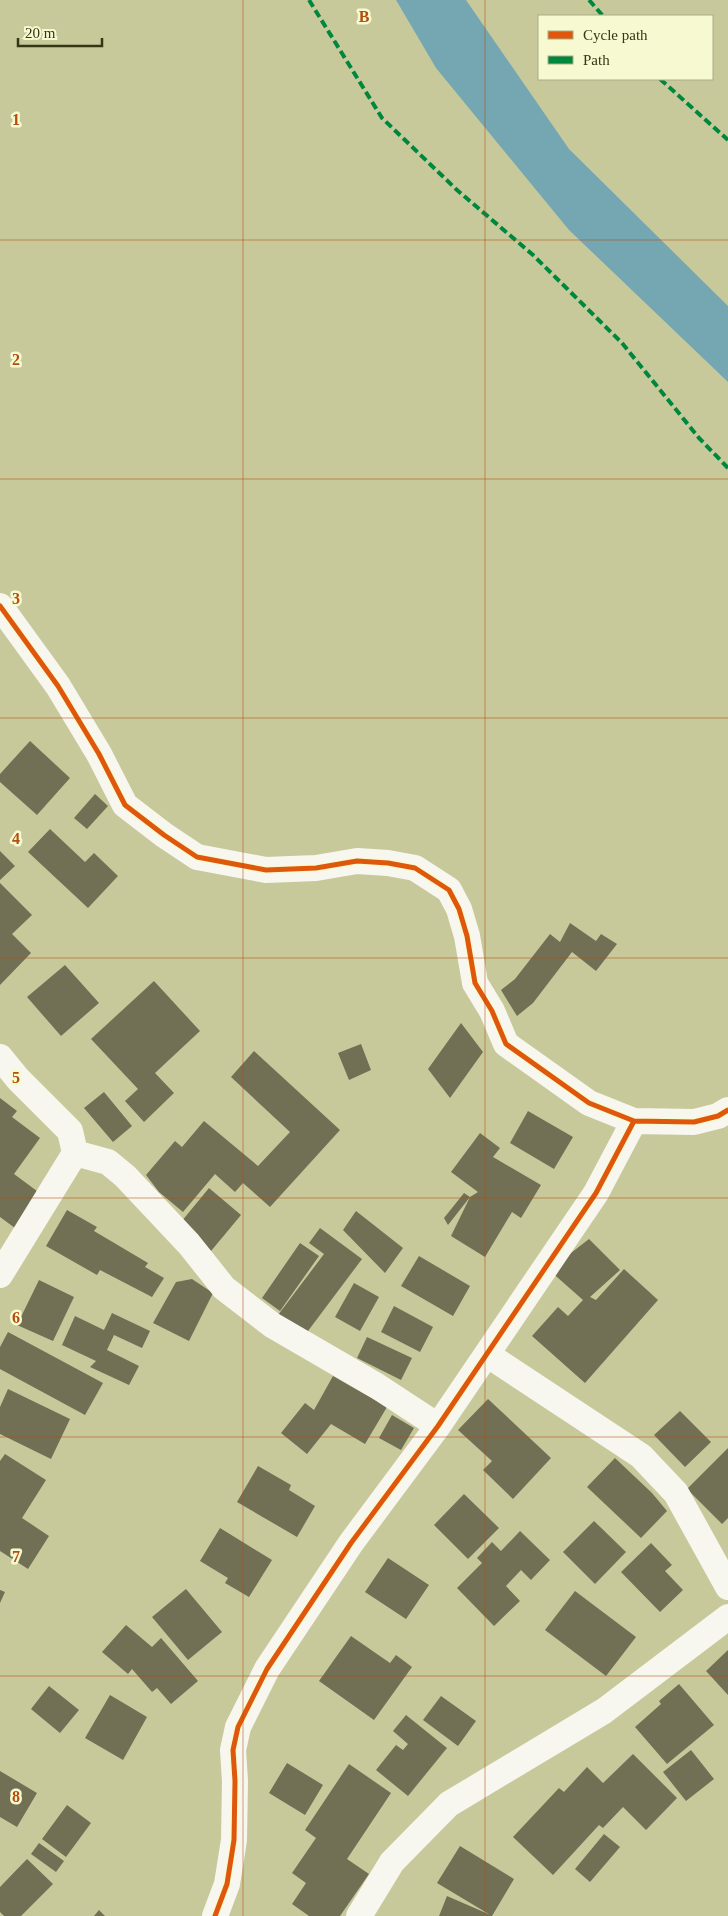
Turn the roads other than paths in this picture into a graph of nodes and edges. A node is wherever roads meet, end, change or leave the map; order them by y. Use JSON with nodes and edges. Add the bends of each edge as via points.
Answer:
{"nodes":[{"id":1,"x":0,"y":606,"type":"edge"},
{"id":2,"x":0,"y":1057,"type":"edge"},
{"id":3,"x":728,"y":1110,"type":"edge"},
{"id":4,"x":634,"y":1122,"type":"junction"},
{"id":5,"x":75,"y":1153,"type":"junction"},
{"id":6,"x":0,"y":1275,"type":"edge"},
{"id":7,"x":488,"y":1355,"type":"junction"},
{"id":8,"x":438,"y":1426,"type":"junction"},
{"id":9,"x":728,"y":1587,"type":"edge"},
{"id":10,"x":728,"y":1617,"type":"edge"},
{"id":11,"x":215,"y":1916,"type":"edge"},
{"id":12,"x":359,"y":1916,"type":"edge"}],
"edges":[{"from":1,"to":4,"type":"street","via":[[58,686],[125,805],[197,857],[266,870],[316,868],[357,861],[388,863],[415,868],[437,881],[450,890],[459,909],[475,983],[492,1010],[506,1044],[589,1103]]},
{"from":2,"to":5,"type":"street","via":[[70,1131]]},
{"from":3,"to":4,"type":"street","via":[[694,1122]]},
{"from":4,"to":7,"type":"street","via":[[596,1193]]},
{"from":5,"to":6,"type":"street"},
{"from":5,"to":8,"type":"street","via":[[108,1162],[126,1176],[189,1244],[224,1288],[272,1325]]},
{"from":7,"to":8,"type":"street"},
{"from":7,"to":9,"type":"street","via":[[646,1461],[676,1493]]},
{"from":8,"to":11,"type":"street","via":[[301,1616],[267,1669],[238,1727],[233,1750],[234,1840],[227,1884]]},
{"from":10,"to":12,"type":"street","via":[[604,1710],[449,1804],[392,1862]]}]}
